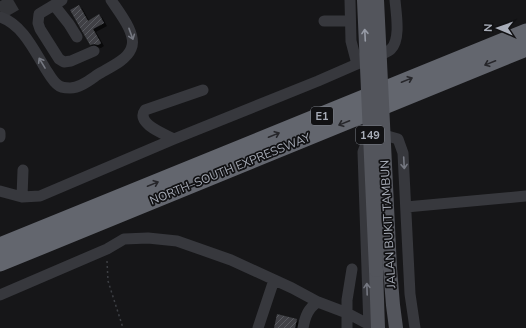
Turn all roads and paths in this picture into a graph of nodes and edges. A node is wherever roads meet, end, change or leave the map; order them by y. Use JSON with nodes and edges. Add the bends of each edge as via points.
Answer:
{"nodes":[{"id":1,"x":111,"y":0,"type":"edge"},
{"id":2,"x":350,"y":0,"type":"edge"},
{"id":3,"x":364,"y":0,"type":"edge"},
{"id":4,"x":377,"y":0,"type":"edge"},
{"id":5,"x":395,"y":0,"type":"edge"},
{"id":6,"x":58,"y":2,"type":"edge"},
{"id":7,"x":0,"y":17,"type":"edge"},
{"id":8,"x":324,"y":21,"type":"dead end"},
{"id":9,"x":350,"y":21,"type":"junction"},
{"id":10,"x":526,"y":32,"type":"edge"},
{"id":11,"x":77,"y":37,"type":"dead end"},
{"id":12,"x":526,"y":48,"type":"edge"},
{"id":13,"x":94,"y":51,"type":"dead end"},
{"id":14,"x":357,"y":64,"type":"junction"},
{"id":15,"x":204,"y":90,"type":"dead end"},
{"id":16,"x":0,"y":133,"type":"edge"},
{"id":17,"x":0,"y":138,"type":"edge"},
{"id":18,"x":174,"y":139,"type":"junction"},
{"id":19,"x":23,"y":170,"type":"dead end"},
{"id":20,"x":0,"y":191,"type":"edge"},
{"id":21,"x":526,"y":196,"type":"edge"},
{"id":22,"x":22,"y":197,"type":"junction"},
{"id":23,"x":406,"y":207,"type":"junction"},
{"id":24,"x":0,"y":246,"type":"edge"},
{"id":25,"x":107,"y":249,"type":"junction"},
{"id":26,"x":0,"y":263,"type":"edge"},
{"id":27,"x":352,"y":269,"type":"dead end"},
{"id":28,"x":274,"y":280,"type":"junction"},
{"id":29,"x":0,"y":296,"type":"edge"},
{"id":30,"x":318,"y":302,"type":"junction"},
{"id":31,"x":347,"y":313,"type":"junction"},
{"id":32,"x":372,"y":327,"type":"edge"},
{"id":33,"x":123,"y":328,"type":"edge"},
{"id":34,"x":258,"y":328,"type":"edge"},
{"id":35,"x":303,"y":328,"type":"edge"},
{"id":36,"x":347,"y":328,"type":"edge"},
{"id":37,"x":396,"y":328,"type":"edge"},
{"id":38,"x":415,"y":328,"type":"edge"}],
"edges":[{"from":1,"to":7,"type":"street","one_way":true,"via":[[130,30],[133,40],[131,49],[125,57],[83,84],[71,88],[58,85],[18,28]]},
{"from":2,"to":9,"type":"street"},
{"from":32,"to":3,"type":"main road","name":"JALAN BUKIT TAMBUN","number":"149","one_way":true,"bridge":true,"via":[[376,270]]},
{"from":4,"to":37,"type":"main road","name":"JALAN BUKIT TAMBUN","number":"149","bridge":true,"via":[[390,268]]},
{"from":5,"to":14,"type":"street","via":[[396,42],[391,50]]},
{"from":6,"to":11,"type":"street"},
{"from":6,"to":13,"type":"street","via":[[39,14],[38,23],[59,59],[72,62]]},
{"from":8,"to":9,"type":"street"},
{"from":9,"to":14,"type":"street","via":[[351,42]]},
{"from":24,"to":10,"type":"highway","name":"NORTH–SOUTH EXPRESSWAY","number":"E1","one_way":true},
{"from":12,"to":26,"type":"highway","name":"NORTH–SOUTH EXPRESSWAY","number":"E1","one_way":true},
{"from":14,"to":18,"type":"street"},
{"from":15,"to":18,"type":"street","via":[[145,110],[142,114],[145,122]]},
{"from":16,"to":17,"type":"street"},
{"from":18,"to":22,"type":"street","via":[[40,196]]},
{"from":19,"to":22,"type":"street"},
{"from":20,"to":22,"type":"street"},
{"from":21,"to":23,"type":"street"},
{"from":32,"to":23,"type":"street","one_way":true,"via":[[363,152],[371,136],[384,135],[398,139],[403,153]]},
{"from":23,"to":38,"type":"street","via":[[410,294]]},
{"from":25,"to":28,"type":"street","via":[[124,239],[177,241],[230,260]]},
{"from":25,"to":29,"type":"street"},
{"from":25,"to":33,"type":"path","via":[[108,281]]},
{"from":27,"to":31,"type":"street"},
{"from":28,"to":30,"type":"street"},
{"from":28,"to":34,"type":"street"},
{"from":30,"to":31,"type":"street"},
{"from":30,"to":35,"type":"street","via":[[308,311]]},
{"from":31,"to":32,"type":"street"},
{"from":31,"to":36,"type":"street"}]}
